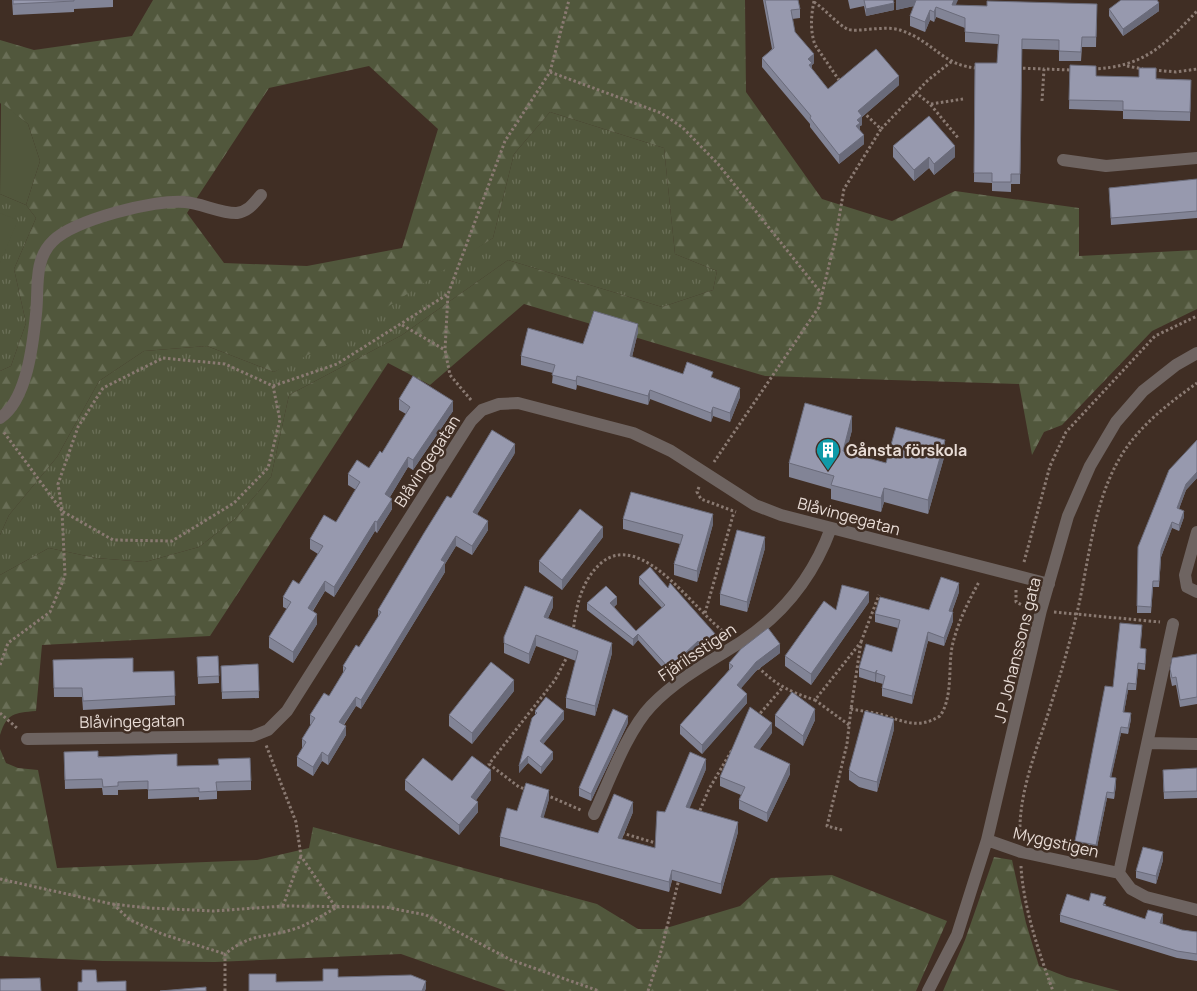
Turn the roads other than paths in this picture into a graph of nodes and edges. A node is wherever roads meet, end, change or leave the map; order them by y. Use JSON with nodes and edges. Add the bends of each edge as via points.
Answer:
{"nodes":[{"id":1,"x":1197,"y":158,"type":"edge"},
{"id":2,"x":1064,"y":160,"type":"dead end"},
{"id":3,"x":261,"y":195,"type":"dead end"},
{"id":4,"x":1197,"y":353,"type":"edge"},
{"id":5,"x":0,"y":418,"type":"edge"},
{"id":6,"x":831,"y":528,"type":"junction"},
{"id":7,"x":1197,"y":532,"type":"edge"},
{"id":8,"x":1049,"y":584,"type":"junction"},
{"id":9,"x":1197,"y":592,"type":"edge"},
{"id":10,"x":1172,"y":624,"type":"road end"},
{"id":11,"x":27,"y":739,"type":"road end"},
{"id":12,"x":1148,"y":743,"type":"junction"},
{"id":13,"x":1197,"y":744,"type":"edge"},
{"id":14,"x":594,"y":814,"type":"road end"},
{"id":15,"x":987,"y":840,"type":"junction"},
{"id":16,"x":1119,"y":873,"type":"junction"},
{"id":17,"x":1197,"y":910,"type":"edge"},
{"id":18,"x":928,"y":991,"type":"edge"}],
"edges":[{"from":1,"to":2,"type":"street","via":[[1106,166]]},
{"from":3,"to":5,"type":"street","via":[[251,208],[236,213],[185,202],[157,203],[75,226],[51,242],[42,258],[38,276],[36,313],[24,380],[14,404]]},
{"from":4,"to":8,"type":"street","name":"J P Johanssons gata","via":[[1143,391],[1116,422],[1090,466],[1068,516]]},
{"from":6,"to":8,"type":"street","name":"Blåvingegatan"},
{"from":6,"to":11,"type":"street","name":"Blåvingegatan","via":[[755,505],[671,451],[633,433],[518,403],[498,404],[482,410],[466,430],[278,722],[253,736]]},
{"from":6,"to":14,"type":"street","name":"Fjärilsstigen","via":[[822,553],[798,592],[764,625],[688,675],[650,707],[636,726]]},
{"from":7,"to":9,"type":"street","via":[[1185,574],[1187,587]]},
{"from":8,"to":15,"type":"street","name":"J P Johanssons gata"},
{"from":10,"to":12,"type":"street"},
{"from":12,"to":13,"type":"street"},
{"from":12,"to":16,"type":"street"},
{"from":15,"to":16,"type":"street","name":"Myggstigen","via":[[1021,852]]},
{"from":15,"to":18,"type":"street","name":"J P Johanssons gata","via":[[957,935]]},
{"from":16,"to":17,"type":"street","via":[[1130,889],[1146,898]]}]}
